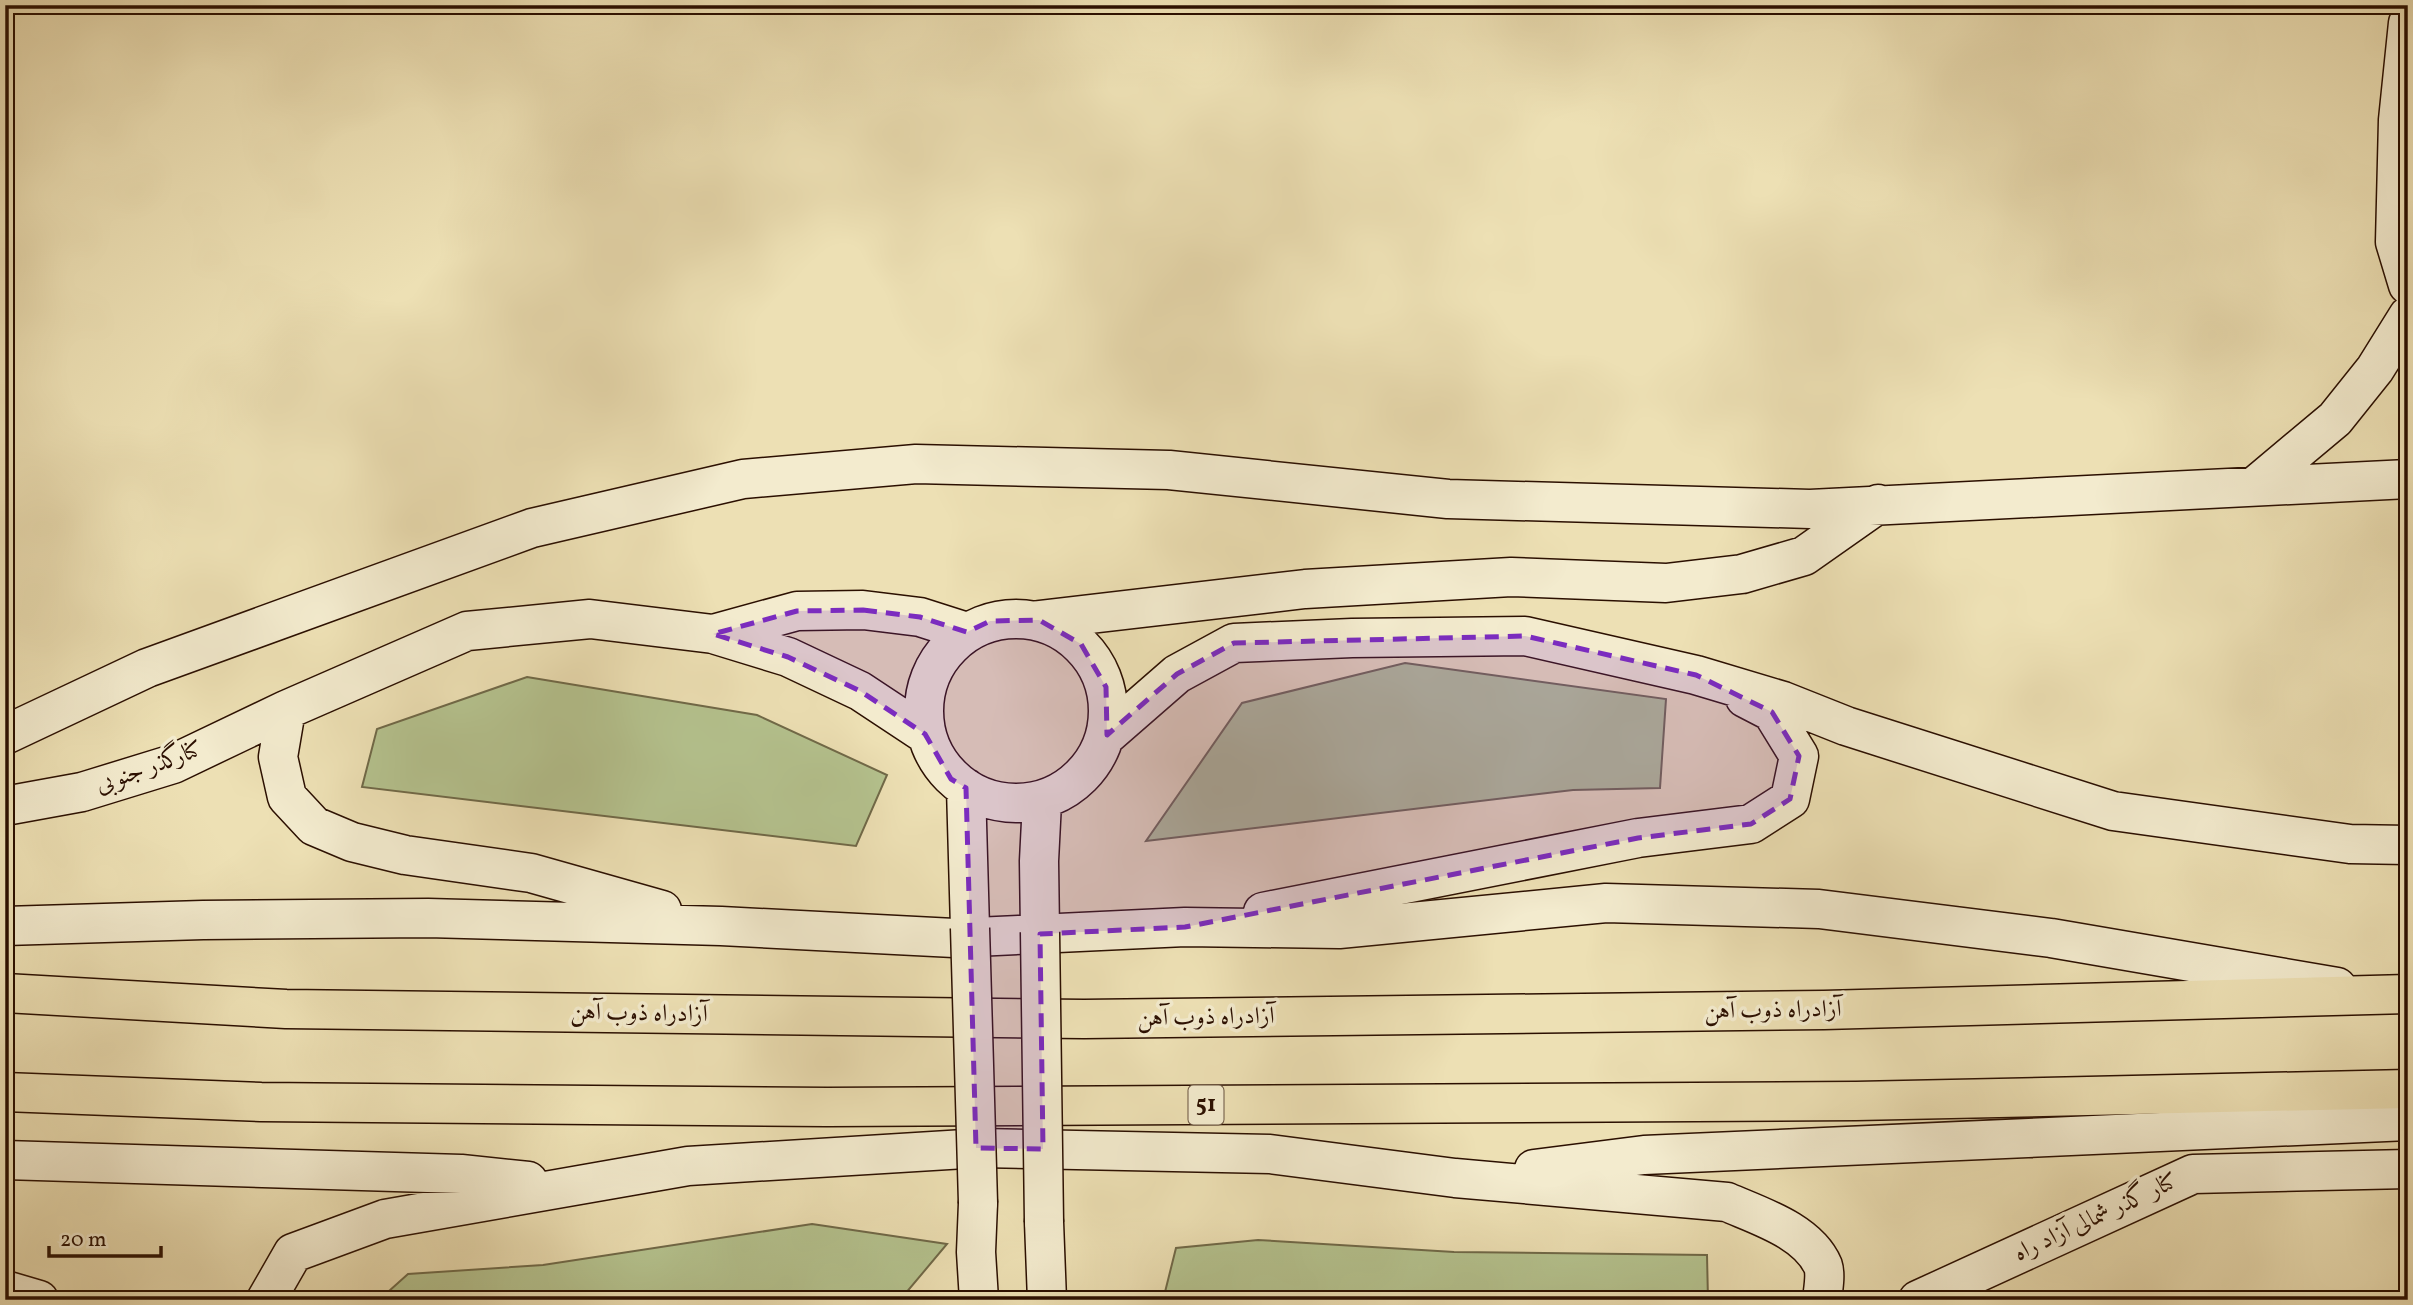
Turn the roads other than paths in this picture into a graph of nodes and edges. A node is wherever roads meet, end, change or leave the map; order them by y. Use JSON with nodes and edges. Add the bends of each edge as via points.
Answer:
{"nodes":[{"id":1,"x":2408,"y":23,"type":"edge"},
{"id":2,"x":2408,"y":285,"type":"edge"},
{"id":3,"x":2408,"y":316,"type":"edge"},
{"id":4,"x":2408,"y":480,"type":"edge"},
{"id":5,"x":2255,"y":486,"type":"junction"},
{"id":6,"x":1878,"y":504,"type":"junction"},
{"id":7,"x":1039,"y":621,"type":"junction"},
{"id":8,"x":967,"y":632,"type":"junction"},
{"id":9,"x":713,"y":634,"type":"junction"},
{"id":10,"x":1696,"y":675,"type":"junction"},
{"id":11,"x":286,"y":710,"type":"junction"},
{"id":12,"x":925,"y":734,"type":"junction"},
{"id":13,"x":5,"y":735,"type":"edge"},
{"id":14,"x":1107,"y":735,"type":"junction"},
{"id":15,"x":966,"y":788,"type":"junction"},
{"id":16,"x":1042,"y":802,"type":"junction"},
{"id":17,"x":5,"y":806,"type":"edge"},
{"id":18,"x":2408,"y":845,"type":"edge"},
{"id":19,"x":5,"y":926,"type":"edge"},
{"id":20,"x":721,"y":926,"type":"junction"},
{"id":21,"x":1185,"y":927,"type":"junction"},
{"id":22,"x":5,"y":993,"type":"edge"},
{"id":23,"x":2394,"y":994,"type":"edge"},
{"id":24,"x":2408,"y":1089,"type":"edge"},
{"id":25,"x":5,"y":1091,"type":"edge"},
{"id":26,"x":2408,"y":1121,"type":"edge"},
{"id":27,"x":5,"y":1160,"type":"edge"},
{"id":28,"x":2408,"y":1169,"type":"edge"},
{"id":29,"x":1455,"y":1178,"type":"junction"},
{"id":30,"x":575,"y":1186,"type":"junction"},
{"id":31,"x":5,"y":1290,"type":"edge"},
{"id":32,"x":39,"y":1300,"type":"edge"},
{"id":33,"x":266,"y":1300,"type":"edge"},
{"id":34,"x":979,"y":1300,"type":"edge"},
{"id":35,"x":1047,"y":1300,"type":"edge"},
{"id":36,"x":1822,"y":1300,"type":"edge"},
{"id":37,"x":1918,"y":1300,"type":"edge"}],
"edges":[{"from":1,"to":2,"type":"main road","via":[[2398,120],[2395,242]]},
{"from":3,"to":5,"type":"main road","via":[[2375,369],[2335,419]]},
{"from":4,"to":5,"type":"main road"},
{"from":5,"to":6,"type":"main road"},
{"from":6,"to":7,"type":"main road","via":[[1804,556],[1742,574],[1666,583],[1511,577],[1305,589]]},
{"from":6,"to":13,"type":"main road","via":[[1810,509],[1448,499],[1170,470],[916,464],[743,479],[533,528],[147,668]]},
{"from":7,"to":8,"type":"main road","via":[[990,621]]},
{"from":7,"to":14,"type":"main road","via":[[1081,644],[1107,687]]},
{"from":8,"to":9,"type":"main road","via":[[920,617],[863,610],[797,611]]},
{"from":8,"to":12,"type":"main road","via":[[949,645],[925,688]]},
{"from":9,"to":11,"type":"main road","name":"کنارگذر جنوبی","via":[[590,620],[467,632]]},
{"from":9,"to":12,"type":"main road","via":[[788,657],[848,685]]},
{"from":10,"to":14,"type":"main road","via":[[1525,636],[1234,643],[1177,674]]},
{"from":10,"to":18,"type":"main road","via":[[2113,811],[2350,844]]},
{"from":10,"to":21,"type":"main road","via":[[1772,712],[1799,756],[1790,799],[1751,824],[1638,838]]},
{"from":11,"to":17,"type":"main road","name":"کنارگذر جنوبی","via":[[173,764],[82,792]]},
{"from":11,"to":20,"type":"main road","via":[[278,757],[287,797],[314,827],[405,855],[531,873]]},
{"from":12,"to":15,"type":"main road","via":[[951,779]]},
{"from":14,"to":16,"type":"main road","via":[[1084,778]]},
{"from":15,"to":16,"type":"main road","via":[[993,802]]},
{"from":15,"to":34,"type":"main road","bridge":true},
{"from":16,"to":35,"type":"main road","bridge":true},
{"from":19,"to":20,"type":"main road","via":[[428,918]]},
{"from":20,"to":21,"type":"main road","via":[[954,938]]},
{"from":21,"to":23,"type":"main road","via":[[1339,929],[1606,903],[1819,909],[2051,939]]},
{"from":22,"to":23,"type":"highway","name":"آزادراه ذوب آهن","via":[[286,1009],[1084,1019],[1824,1010]]},
{"from":24,"to":25,"type":"highway","number":"51","via":[[1856,1101],[841,1107],[261,1102]]},
{"from":26,"to":29,"type":"main road","via":[[1644,1155]]},
{"from":27,"to":30,"type":"main road","via":[[461,1174]]},
{"from":28,"to":37,"type":"main road","name":"کنار گذر شمالی آزاد راه","via":[[2193,1174]]},
{"from":29,"to":30,"type":"main road","via":[[1270,1154],[981,1148],[688,1166]]},
{"from":29,"to":36,"type":"main road","via":[[1727,1202],[1804,1241],[1824,1268]]},
{"from":30,"to":33,"type":"main road","via":[[385,1219],[293,1253]]},
{"from":31,"to":32,"type":"main road"}]}
